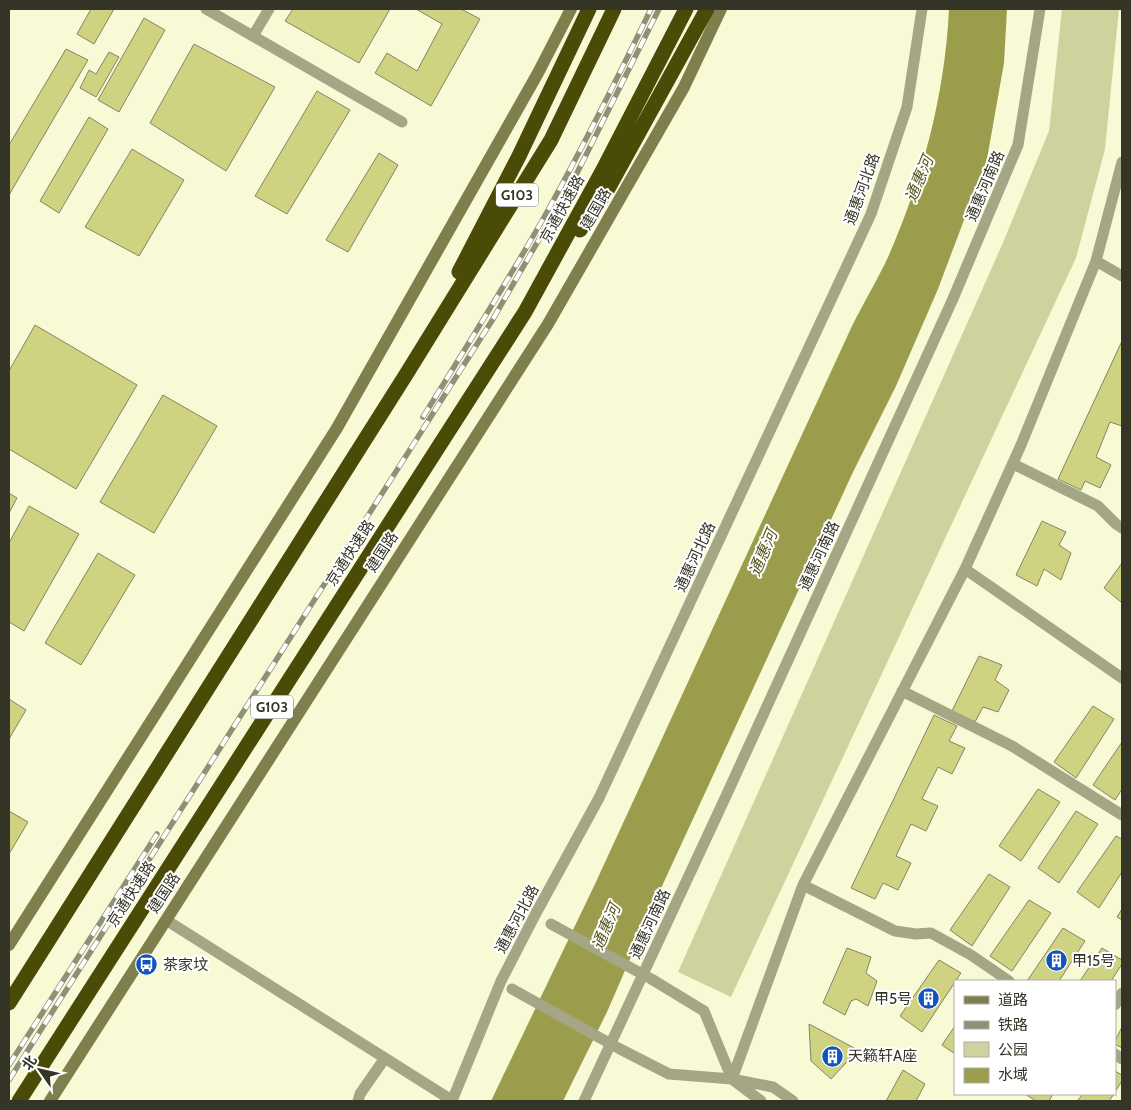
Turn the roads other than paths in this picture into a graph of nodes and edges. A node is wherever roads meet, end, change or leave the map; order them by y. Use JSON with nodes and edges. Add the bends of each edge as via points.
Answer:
{"nodes":[{"id":1,"x":206,"y":9,"type":"edge"},
{"id":2,"x":269,"y":9,"type":"edge"},
{"id":3,"x":571,"y":9,"type":"edge"},
{"id":4,"x":589,"y":9,"type":"edge"},
{"id":5,"x":614,"y":9,"type":"edge"},
{"id":6,"x":686,"y":9,"type":"edge"},
{"id":7,"x":707,"y":9,"type":"edge"},
{"id":8,"x":721,"y":9,"type":"edge"},
{"id":9,"x":922,"y":9,"type":"edge"},
{"id":10,"x":1040,"y":9,"type":"edge"},
{"id":11,"x":253,"y":36,"type":"junction"},
{"id":12,"x":402,"y":122,"type":"dead end"},
{"id":13,"x":1122,"y":162,"type":"edge"},
{"id":14,"x":1096,"y":261,"type":"junction"},
{"id":15,"x":1122,"y":276,"type":"edge"},
{"id":16,"x":525,"y":312,"type":"junction"},
{"id":17,"x":407,"y":373,"type":"junction"},
{"id":18,"x":1013,"y":464,"type":"junction"},
{"id":19,"x":1122,"y":528,"type":"edge"},
{"id":20,"x":964,"y":569,"type":"junction"},
{"id":21,"x":1122,"y":678,"type":"edge"},
{"id":22,"x":902,"y":691,"type":"junction"},
{"id":23,"x":1122,"y":815,"type":"edge"},
{"id":24,"x":803,"y":885,"type":"junction"},
{"id":25,"x":535,"y":915,"type":"junction"},
{"id":26,"x":166,"y":920,"type":"junction"},
{"id":27,"x":9,"y":945,"type":"edge"},
{"id":28,"x":1008,"y":980,"type":"edge"},
{"id":29,"x":502,"y":981,"type":"junction"},
{"id":30,"x":9,"y":1003,"type":"edge"},
{"id":31,"x":385,"y":1058,"type":"junction"},
{"id":32,"x":732,"y":1079,"type":"junction"},
{"id":33,"x":19,"y":1101,"type":"edge"},
{"id":34,"x":50,"y":1101,"type":"edge"},
{"id":35,"x":358,"y":1101,"type":"edge"},
{"id":36,"x":452,"y":1101,"type":"edge"},
{"id":37,"x":584,"y":1101,"type":"edge"},
{"id":38,"x":760,"y":1101,"type":"edge"},
{"id":39,"x":793,"y":1101,"type":"edge"}],
"edges":[{"from":1,"to":11,"type":"street"},
{"from":2,"to":11,"type":"street"},
{"from":3,"to":27,"type":"main road","via":[[337,428]]},
{"from":4,"to":17,"type":"highway","via":[[519,156]]},
{"from":5,"to":17,"type":"highway","number":"G103","via":[[551,140]]},
{"from":6,"to":16,"type":"highway","name":"京通快速路","number":"G103"},
{"from":7,"to":16,"type":"highway","via":[[609,187]]},
{"from":8,"to":26,"type":"main road","name":"建国路","via":[[684,87],[548,324]]},
{"from":9,"to":25,"type":"street","name":"通惠河北路","via":[[907,107],[871,214],[599,798]]},
{"from":10,"to":37,"type":"street","name":"通惠河南路","via":[[1018,145],[952,301]]},
{"from":11,"to":12,"type":"street"},
{"from":13,"to":14,"type":"street"},
{"from":14,"to":15,"type":"street"},
{"from":14,"to":18,"type":"street"},
{"from":16,"to":33,"type":"highway","name":"京通快速路","number":"G103"},
{"from":17,"to":30,"type":"highway","number":"G103"},
{"from":18,"to":19,"type":"street","via":[[1098,506]]},
{"from":18,"to":20,"type":"street"},
{"from":20,"to":21,"type":"street"},
{"from":20,"to":22,"type":"street"},
{"from":22,"to":23,"type":"street","via":[[1012,746]]},
{"from":22,"to":24,"type":"street"},
{"from":24,"to":28,"type":"street","via":[[895,931],[931,934],[971,955]]},
{"from":24,"to":32,"type":"street"},
{"from":25,"to":29,"type":"street","name":"通惠河北路"},
{"from":25,"to":32,"type":"street","bridge":true,"via":[[704,1010]]},
{"from":26,"to":31,"type":"street"},
{"from":26,"to":34,"type":"main road","name":"建国路"},
{"from":29,"to":32,"type":"street","bridge":true,"via":[[669,1074]]},
{"from":29,"to":36,"type":"street","name":"通惠河北路"},
{"from":31,"to":35,"type":"street"},
{"from":31,"to":36,"type":"street"},
{"from":32,"to":38,"type":"street"},
{"from":32,"to":39,"type":"street","via":[[773,1087]]}]}
